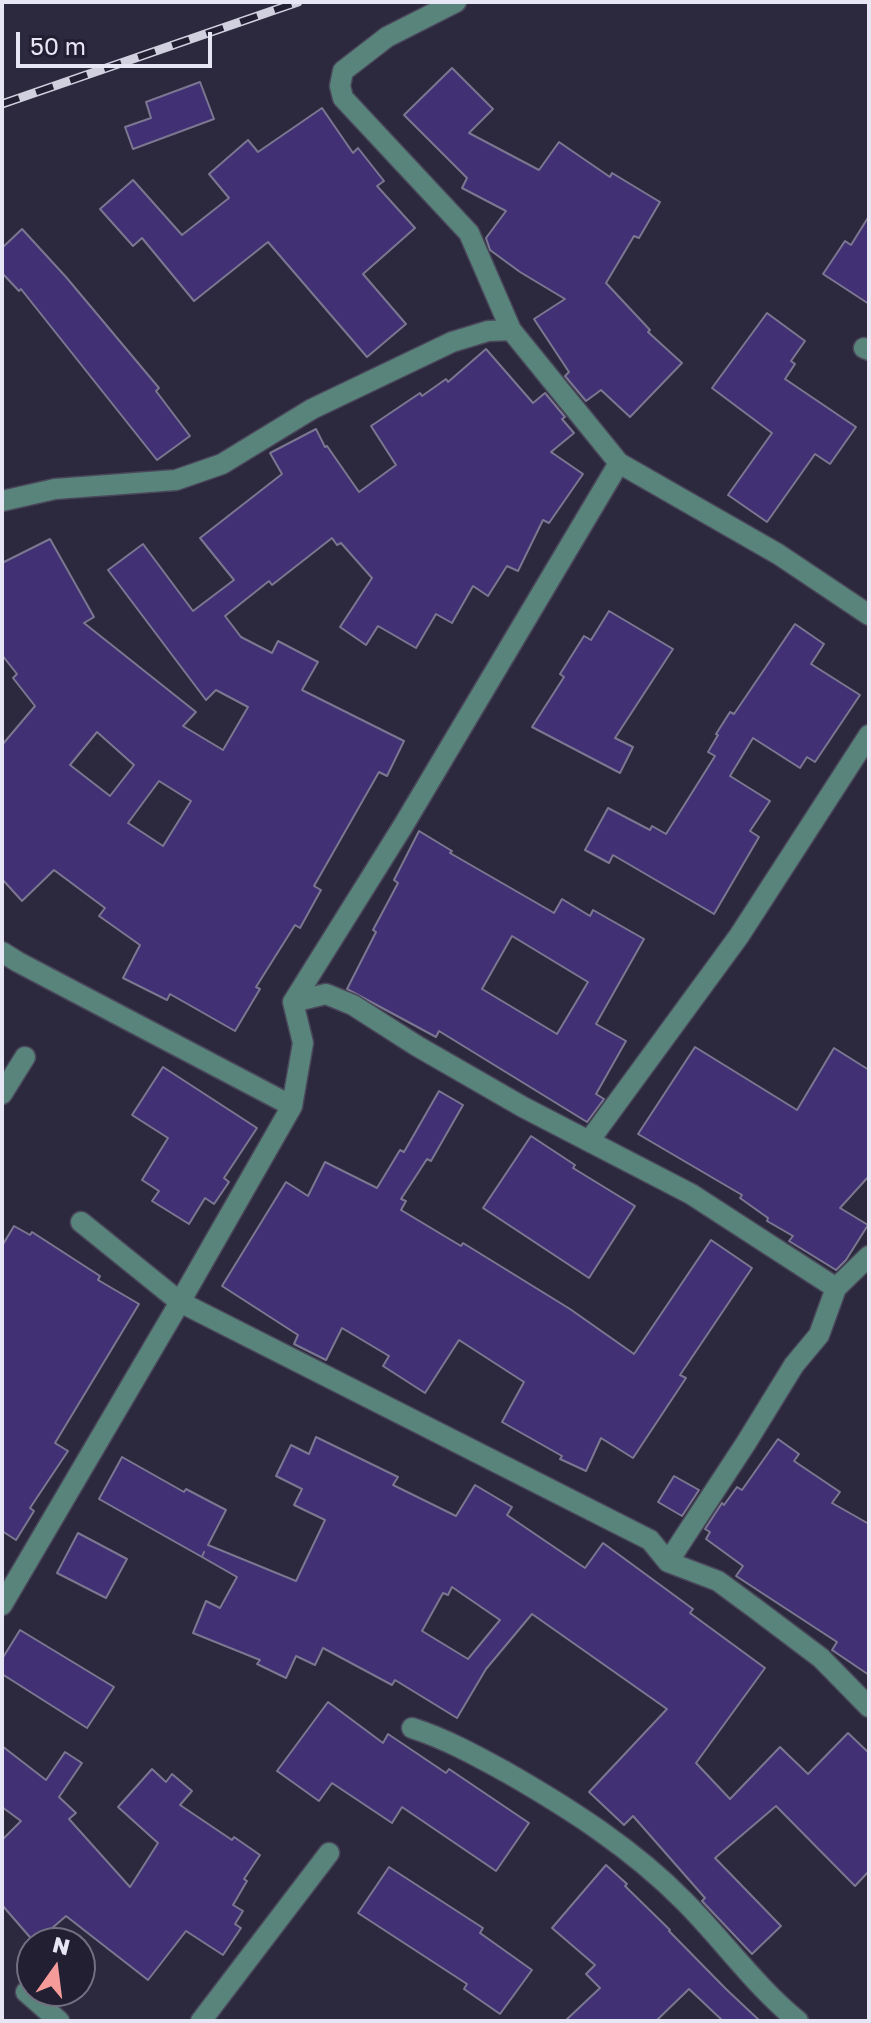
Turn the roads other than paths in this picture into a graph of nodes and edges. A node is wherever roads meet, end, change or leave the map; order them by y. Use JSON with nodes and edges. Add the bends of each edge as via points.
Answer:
{"nodes":[{"id":1,"x":456,"y":2,"type":"edge"},
{"id":2,"x":511,"y":330,"type":"junction"},
{"id":3,"x":619,"y":463,"type":"junction"},
{"id":4,"x":2,"y":501,"type":"edge"},
{"id":5,"x":869,"y":615,"type":"edge"},
{"id":6,"x":869,"y":735,"type":"edge"},
{"id":7,"x":2,"y":938,"type":"edge"},
{"id":8,"x":10,"y":957,"type":"edge"},
{"id":9,"x":293,"y":1002,"type":"junction"},
{"id":10,"x":25,"y":1057,"type":"dead end"},
{"id":11,"x":2,"y":1094,"type":"edge"},
{"id":12,"x":292,"y":1106,"type":"junction"},
{"id":13,"x":589,"y":1141,"type":"junction"},
{"id":14,"x":81,"y":1222,"type":"dead end"},
{"id":15,"x":869,"y":1256,"type":"edge"},
{"id":16,"x":836,"y":1288,"type":"junction"},
{"id":17,"x":180,"y":1302,"type":"junction"},
{"id":18,"x":668,"y":1562,"type":"junction"},
{"id":19,"x":2,"y":1605,"type":"edge"},
{"id":20,"x":869,"y":1707,"type":"edge"},
{"id":21,"x":412,"y":1728,"type":"dead end"},
{"id":22,"x":329,"y":1853,"type":"dead end"},
{"id":23,"x":43,"y":2007,"type":"edge"},
{"id":24,"x":59,"y":2021,"type":"edge"},
{"id":25,"x":201,"y":2021,"type":"edge"},
{"id":26,"x":798,"y":2021,"type":"edge"}],
"edges":[{"from":1,"to":2,"type":"street","via":[[387,37],[343,71],[340,86],[343,98],[469,233]]},
{"from":2,"to":3,"type":"street"},
{"from":2,"to":4,"type":"street","via":[[452,342],[312,409],[222,464],[176,480],[55,489]]},
{"from":3,"to":5,"type":"street","via":[[778,554]]},
{"from":3,"to":9,"type":"street"},
{"from":6,"to":13,"type":"street","via":[[739,936]]},
{"from":7,"to":8,"type":"street"},
{"from":8,"to":12,"type":"street"},
{"from":9,"to":12,"type":"street","via":[[303,1043]]},
{"from":9,"to":13,"type":"street","via":[[326,994],[353,1005]]},
{"from":10,"to":11,"type":"street"},
{"from":12,"to":17,"type":"street"},
{"from":13,"to":16,"type":"street","via":[[691,1194]]},
{"from":14,"to":17,"type":"street"},
{"from":15,"to":16,"type":"street"},
{"from":16,"to":18,"type":"street","via":[[819,1335],[794,1365]]},
{"from":17,"to":18,"type":"street","via":[[650,1540]]},
{"from":17,"to":19,"type":"street"},
{"from":18,"to":20,"type":"street","via":[[718,1581],[743,1599],[821,1658]]},
{"from":21,"to":26,"type":"street","via":[[445,1739],[531,1786],[610,1838],[683,1900]]},
{"from":22,"to":25,"type":"street"},
{"from":23,"to":24,"type":"street"}]}
